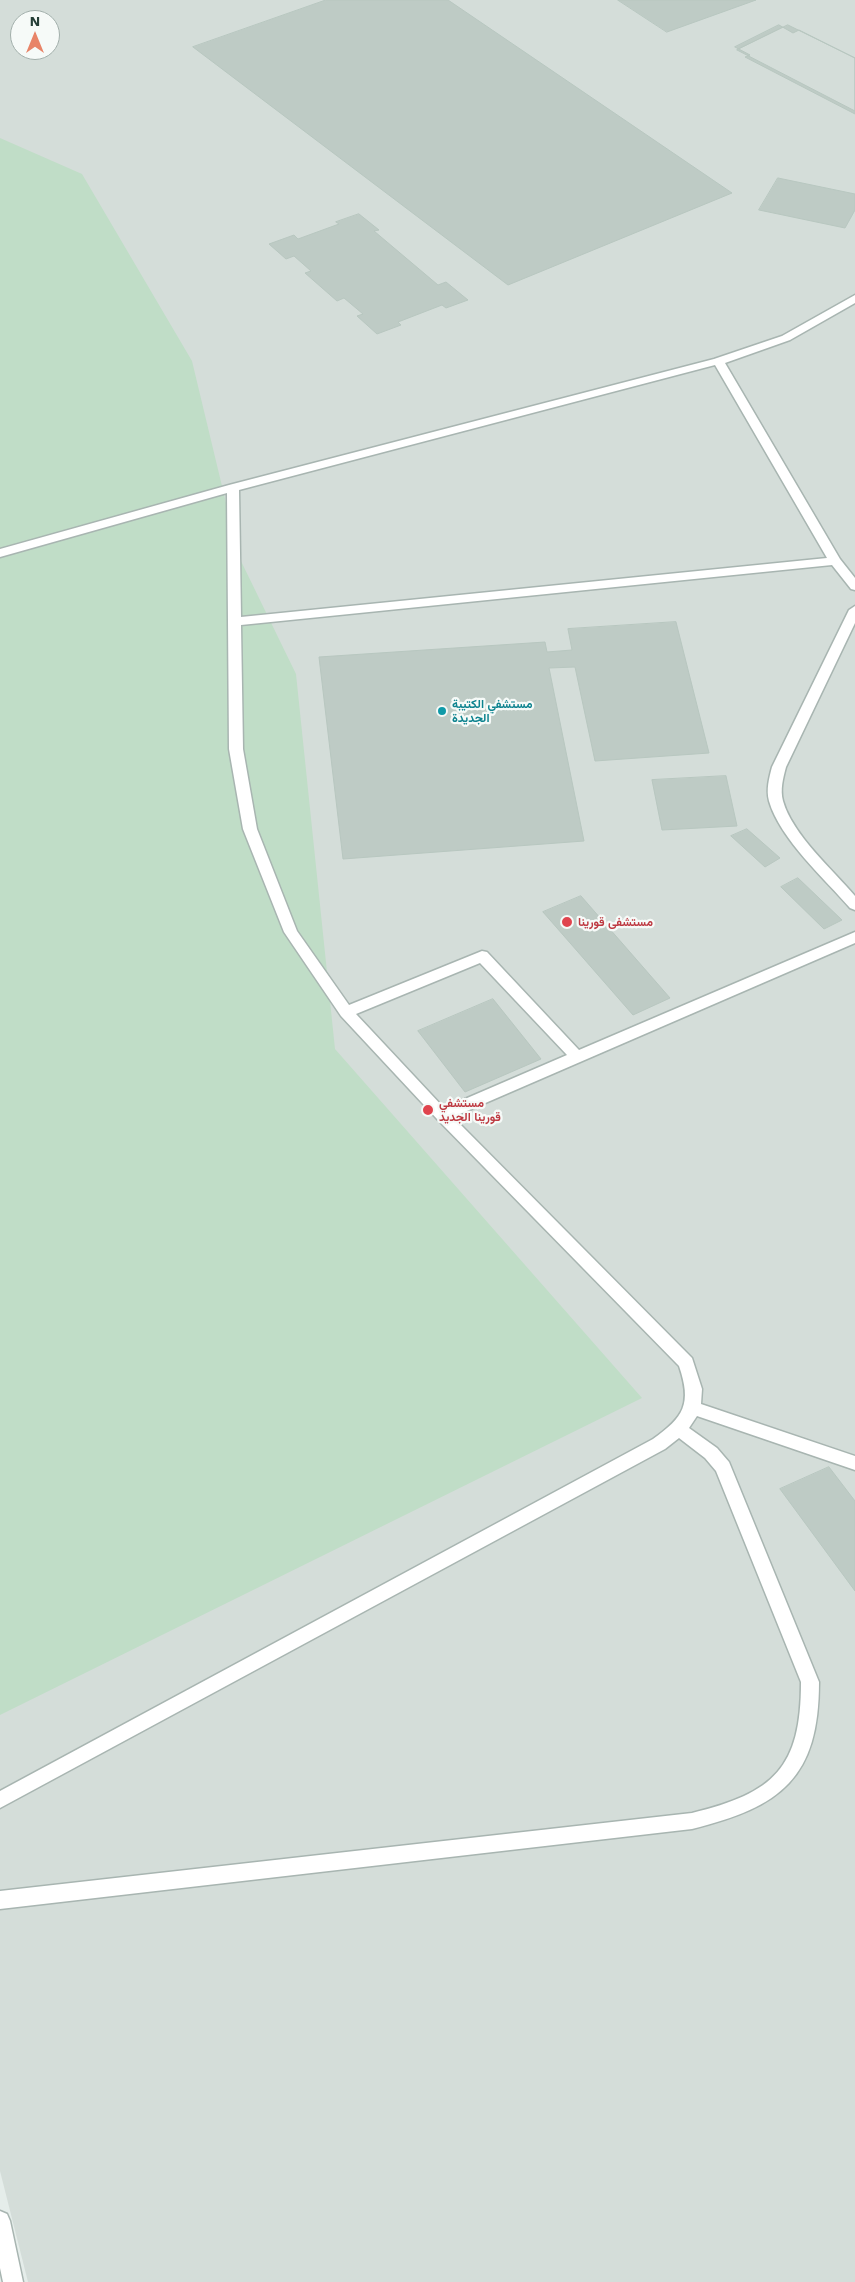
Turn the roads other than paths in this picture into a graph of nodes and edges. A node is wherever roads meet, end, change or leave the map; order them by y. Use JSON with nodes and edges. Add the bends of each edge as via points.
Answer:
{"nodes":[{"id":1,"x":853,"y":302,"type":"edge"},
{"id":2,"x":718,"y":361,"type":"junction"},
{"id":3,"x":233,"y":488,"type":"junction"},
{"id":4,"x":0,"y":552,"type":"edge"},
{"id":5,"x":835,"y":561,"type":"junction"},
{"id":6,"x":855,"y":586,"type":"edge"},
{"id":7,"x":855,"y":610,"type":"edge"},
{"id":8,"x":234,"y":622,"type":"junction"},
{"id":9,"x":855,"y":905,"type":"edge"},
{"id":10,"x":855,"y":937,"type":"edge"},
{"id":11,"x":346,"y":1012,"type":"junction"},
{"id":12,"x":577,"y":1057,"type":"junction"},
{"id":13,"x":442,"y":1115,"type":"junction"},
{"id":14,"x":693,"y":1408,"type":"junction"},
{"id":15,"x":680,"y":1430,"type":"junction"},
{"id":16,"x":855,"y":1463,"type":"edge"},
{"id":17,"x":0,"y":1800,"type":"edge"},
{"id":18,"x":0,"y":1900,"type":"edge"},
{"id":19,"x":0,"y":2221,"type":"edge"},
{"id":20,"x":13,"y":2282,"type":"edge"}],
"edges":[{"from":1,"to":2,"type":"street","via":[[786,338]]},
{"from":2,"to":3,"type":"street"},
{"from":2,"to":5,"type":"street"},
{"from":3,"to":4,"type":"street"},
{"from":3,"to":8,"type":"street"},
{"from":5,"to":6,"type":"street"},
{"from":5,"to":8,"type":"street"},
{"from":7,"to":9,"type":"street","via":[[779,766],[774,784],[776,802],[786,822]]},
{"from":8,"to":11,"type":"street","via":[[236,749],[250,829],[290,932]]},
{"from":10,"to":12,"type":"street"},
{"from":11,"to":12,"type":"street","via":[[482,956]]},
{"from":11,"to":13,"type":"street"},
{"from":12,"to":13,"type":"street"},
{"from":13,"to":14,"type":"street","via":[[686,1363],[694,1385]]},
{"from":14,"to":15,"type":"street"},
{"from":14,"to":16,"type":"street"},
{"from":15,"to":17,"type":"street"},
{"from":15,"to":18,"type":"street","via":[[711,1453],[727,1475],[810,1682],[812,1711],[806,1738],[795,1764],[776,1786],[752,1803],[723,1815],[692,1821]]},
{"from":19,"to":20,"type":"street"}]}
